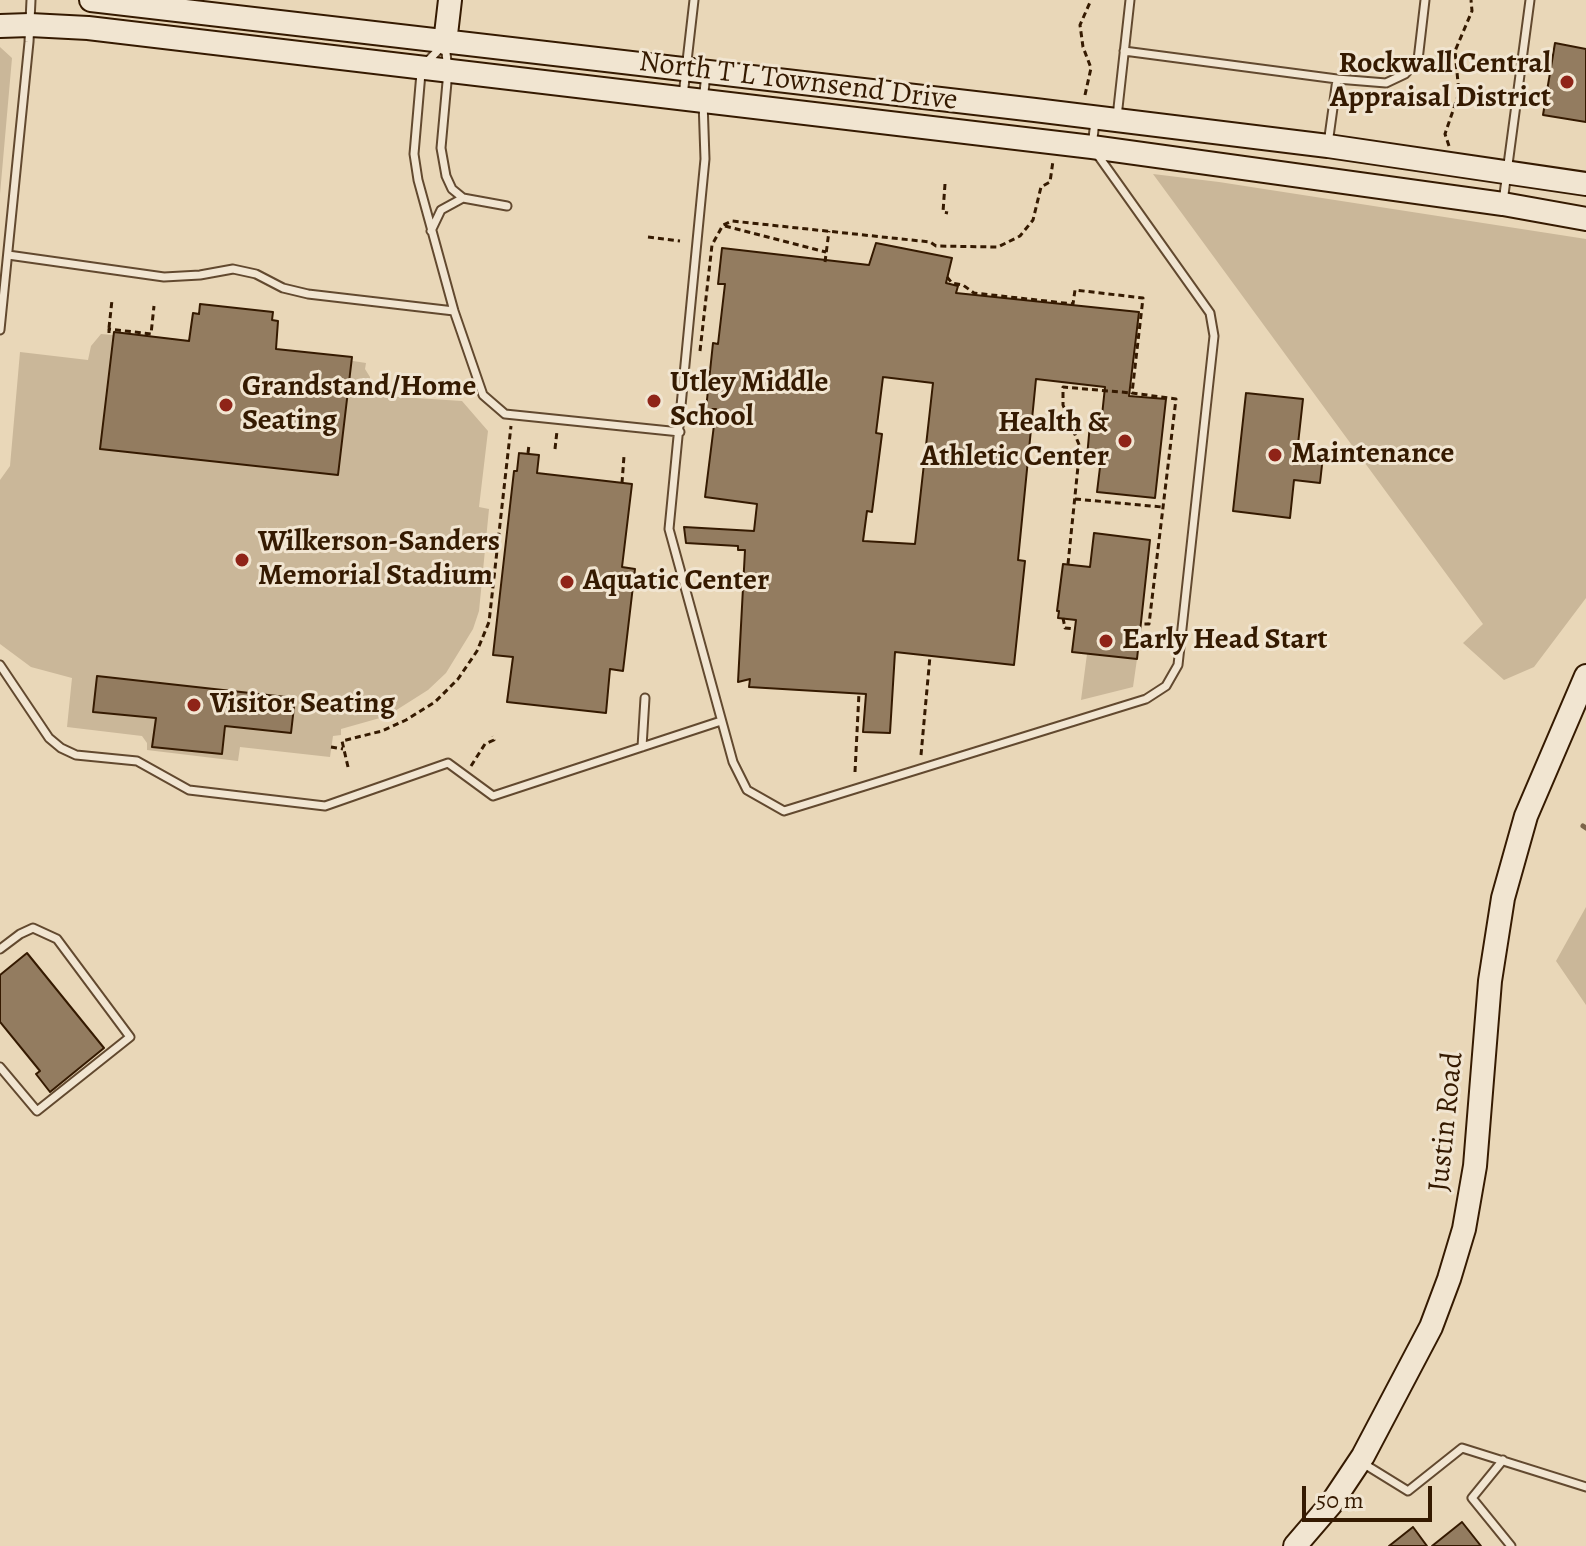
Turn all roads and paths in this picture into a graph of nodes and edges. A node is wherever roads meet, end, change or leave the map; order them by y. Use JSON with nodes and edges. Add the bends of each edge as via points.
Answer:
{"nodes":[{"id":1,"x":31,"y":0,"type":"edge"},
{"id":2,"x":91,"y":0,"type":"edge"},
{"id":3,"x":450,"y":0,"type":"edge"},
{"id":4,"x":694,"y":0,"type":"edge"},
{"id":5,"x":1091,"y":0,"type":"edge"},
{"id":6,"x":1130,"y":0,"type":"edge"},
{"id":7,"x":1425,"y":0,"type":"edge"},
{"id":8,"x":1471,"y":0,"type":"edge"},
{"id":9,"x":1530,"y":0,"type":"edge"},
{"id":10,"x":30,"y":25,"type":"junction"},
{"id":11,"x":0,"y":26,"type":"edge"},
{"id":12,"x":445,"y":43,"type":"junction"},
{"id":13,"x":1124,"y":51,"type":"junction"},
{"id":14,"x":422,"y":69,"type":"junction"},
{"id":15,"x":448,"y":71,"type":"junction"},
{"id":16,"x":696,"y":71,"type":"junction"},
{"id":17,"x":1337,"y":79,"type":"junction"},
{"id":18,"x":693,"y":100,"type":"junction"},
{"id":19,"x":1098,"y":114,"type":"junction"},
{"id":20,"x":1328,"y":146,"type":"junction"},
{"id":21,"x":1092,"y":147,"type":"junction"},
{"id":22,"x":1449,"y":150,"type":"dead end"},
{"id":23,"x":1054,"y":158,"type":"dead end"},
{"id":24,"x":1507,"y":172,"type":"junction"},
{"id":25,"x":945,"y":184,"type":"dead end"},
{"id":26,"x":1586,"y":184,"type":"edge"},
{"id":27,"x":463,"y":198,"type":"junction"},
{"id":28,"x":1503,"y":204,"type":"junction"},
{"id":29,"x":507,"y":206,"type":"dead end"},
{"id":30,"x":948,"y":213,"type":"dead end"},
{"id":31,"x":1586,"y":219,"type":"edge"},
{"id":32,"x":723,"y":225,"type":"junction"},
{"id":33,"x":431,"y":231,"type":"junction"},
{"id":34,"x":829,"y":231,"type":"junction"},
{"id":35,"x":648,"y":237,"type":"dead end"},
{"id":36,"x":680,"y":241,"type":"dead end"},
{"id":37,"x":944,"y":246,"type":"junction"},
{"id":38,"x":826,"y":252,"type":"junction"},
{"id":39,"x":8,"y":255,"type":"junction"},
{"id":40,"x":940,"y":255,"type":"dead end"},
{"id":41,"x":825,"y":262,"type":"dead end"},
{"id":42,"x":947,"y":277,"type":"dead end"},
{"id":43,"x":112,"y":300,"type":"dead end"},
{"id":44,"x":154,"y":306,"type":"dead end"},
{"id":45,"x":454,"y":311,"type":"junction"},
{"id":46,"x":0,"y":330,"type":"edge"},
{"id":47,"x":700,"y":351,"type":"dead end"},
{"id":48,"x":1132,"y":393,"type":"junction"},
{"id":49,"x":513,"y":415,"type":"junction"},
{"id":50,"x":558,"y":419,"type":"junction"},
{"id":51,"x":680,"y":432,"type":"junction"},
{"id":52,"x":529,"y":445,"type":"dead end"},
{"id":53,"x":555,"y":449,"type":"dead end"},
{"id":54,"x":528,"y":453,"type":"dead end"},
{"id":55,"x":624,"y":456,"type":"dead end"},
{"id":56,"x":622,"y":483,"type":"dead end"},
{"id":57,"x":503,"y":494,"type":"junction"},
{"id":58,"x":511,"y":494,"type":"dead end"},
{"id":59,"x":1075,"y":499,"type":"junction"},
{"id":60,"x":1164,"y":507,"type":"junction"},
{"id":61,"x":1068,"y":564,"type":"dead end"},
{"id":62,"x":493,"y":594,"type":"junction"},
{"id":63,"x":500,"y":594,"type":"dead end"},
{"id":64,"x":1063,"y":618,"type":"dead end"},
{"id":65,"x":1144,"y":624,"type":"dead end"},
{"id":66,"x":1075,"y":629,"type":"dead end"},
{"id":67,"x":930,"y":656,"type":"dead end"},
{"id":68,"x":0,"y":665,"type":"edge"},
{"id":69,"x":1586,"y":676,"type":"edge"},
{"id":70,"x":859,"y":693,"type":"dead end"},
{"id":71,"x":645,"y":698,"type":"dead end"},
{"id":72,"x":721,"y":721,"type":"junction"},
{"id":73,"x":493,"y":736,"type":"dead end"},
{"id":74,"x":331,"y":747,"type":"dead end"},
{"id":75,"x":642,"y":747,"type":"junction"},
{"id":76,"x":343,"y":749,"type":"junction"},
{"id":77,"x":921,"y":755,"type":"dead end"},
{"id":78,"x":348,"y":767,"type":"dead end"},
{"id":79,"x":855,"y":772,"type":"dead end"},
{"id":80,"x":465,"y":775,"type":"junction"},
{"id":81,"x":0,"y":949,"type":"edge"},
{"id":82,"x":0,"y":1067,"type":"edge"},
{"id":83,"x":1503,"y":1460,"type":"junction"},
{"id":84,"x":1359,"y":1461,"type":"junction"},
{"id":85,"x":1586,"y":1487,"type":"edge"},
{"id":86,"x":1295,"y":1546,"type":"edge"},
{"id":87,"x":1511,"y":1546,"type":"edge"}],
"edges":[{"from":1,"to":10,"type":"lane"},
{"from":2,"to":12,"type":"street","name":"North T L Townsend Drive"},
{"from":3,"to":12,"type":"street"},
{"from":4,"to":16,"type":"lane"},
{"from":5,"to":19,"type":"path","via":[[1080,25]]},
{"from":6,"to":13,"type":"lane"},
{"from":7,"to":17,"type":"lane","via":[[1418,60],[1405,74],[1386,83]]},
{"from":8,"to":22,"type":"path","via":[[1472,11],[1455,51],[1459,93],[1445,134]]},
{"from":9,"to":24,"type":"lane"},
{"from":10,"to":11,"type":"street","name":"North T L Townsend Drive"},
{"from":10,"to":14,"type":"street","name":"North T L Townsend Drive"},
{"from":10,"to":39,"type":"lane"},
{"from":12,"to":14,"type":"lane"},
{"from":12,"to":15,"type":"lane"},
{"from":12,"to":16,"type":"street","name":"North T L Townsend Drive"},
{"from":13,"to":17,"type":"lane"},
{"from":13,"to":19,"type":"lane"},
{"from":14,"to":15,"type":"street","name":"North T L Townsend Drive"},
{"from":14,"to":33,"type":"lane","via":[[414,154]]},
{"from":15,"to":18,"type":"street","name":"North T L Townsend Drive"},
{"from":15,"to":27,"type":"lane","via":[[442,160],[452,189]]},
{"from":16,"to":18,"type":"lane"},
{"from":16,"to":18,"type":"lane"},
{"from":16,"to":19,"type":"street","name":"North T L Townsend Drive"},
{"from":17,"to":20,"type":"lane"},
{"from":18,"to":21,"type":"street","name":"North T L Townsend Drive"},
{"from":18,"to":51,"type":"lane","via":[[705,159]]},
{"from":19,"to":20,"type":"street","name":"North T L Townsend Drive"},
{"from":19,"to":21,"type":"lane"},
{"from":20,"to":24,"type":"street","name":"North T L Townsend Drive"},
{"from":21,"to":28,"type":"street","name":"North T L Townsend Drive"},
{"from":21,"to":72,"type":"lane","via":[[1210,313],[1214,336],[1178,665],[1166,686],[1146,699],[784,811],[747,790]]},
{"from":23,"to":37,"type":"path","via":[[1050,182],[1041,187],[1033,220],[1020,236],[998,247]]},
{"from":24,"to":26,"type":"street","name":"North T L Townsend Drive"},
{"from":24,"to":28,"type":"lane"},
{"from":25,"to":30,"type":"path","via":[[943,212]]},
{"from":27,"to":29,"type":"lane"},
{"from":27,"to":33,"type":"lane","via":[[441,210]]},
{"from":28,"to":31,"type":"street","name":"North T L Townsend Drive"},
{"from":32,"to":34,"type":"path","via":[[732,221]]},
{"from":32,"to":38,"type":"path"},
{"from":32,"to":47,"type":"path","via":[[711,244]]},
{"from":33,"to":45,"type":"lane"},
{"from":34,"to":37,"type":"path"},
{"from":34,"to":38,"type":"path"},
{"from":35,"to":36,"type":"path"},
{"from":37,"to":40,"type":"path"},
{"from":38,"to":41,"type":"path"},
{"from":39,"to":45,"type":"lane","via":[[164,277],[233,269],[308,294]]},
{"from":39,"to":46,"type":"lane"},
{"from":42,"to":48,"type":"path","via":[[974,293],[1073,304],[1075,290],[1143,298]]},
{"from":43,"to":44,"type":"path","via":[[109,331],[151,334]]},
{"from":45,"to":49,"type":"lane","via":[[483,395]]},
{"from":48,"to":59,"type":"path","via":[[1063,387],[1063,405],[1080,447]]},
{"from":48,"to":60,"type":"path","via":[[1176,399]]},
{"from":49,"to":50,"type":"lane"},
{"from":49,"to":57,"type":"path"},
{"from":50,"to":51,"type":"lane"},
{"from":50,"to":53,"type":"path"},
{"from":51,"to":72,"type":"lane","via":[[669,529]]},
{"from":52,"to":54,"type":"path"},
{"from":55,"to":56,"type":"path"},
{"from":57,"to":58,"type":"path"},
{"from":57,"to":62,"type":"path"},
{"from":59,"to":60,"type":"path"},
{"from":59,"to":61,"type":"path"},
{"from":60,"to":65,"type":"path","via":[[1149,624]]},
{"from":62,"to":63,"type":"path"},
{"from":62,"to":76,"type":"path","via":[[489,622],[458,679],[406,720],[342,741]]},
{"from":64,"to":66,"type":"path","via":[[1065,628]]},
{"from":67,"to":77,"type":"path"},
{"from":68,"to":80,"type":"lane","via":[[61,748],[76,755],[137,761],[189,790],[325,806],[448,763]]},
{"from":69,"to":84,"type":"street","name":"Justin Road","via":[[1526,816],[1503,898],[1464,1229],[1431,1327]]},
{"from":70,"to":79,"type":"path"},
{"from":71,"to":75,"type":"lane"},
{"from":72,"to":75,"type":"lane"},
{"from":73,"to":80,"type":"path"},
{"from":74,"to":76,"type":"path"},
{"from":75,"to":80,"type":"lane","via":[[493,796]]},
{"from":76,"to":78,"type":"path"},
{"from":81,"to":82,"type":"lane","via":[[33,928],[57,939],[130,1037],[37,1111]]},
{"from":83,"to":84,"type":"lane","via":[[1462,1448],[1408,1491]]},
{"from":83,"to":85,"type":"lane"},
{"from":83,"to":87,"type":"lane","via":[[1472,1498]]},
{"from":84,"to":86,"type":"street","name":"Justin Road"}]}
